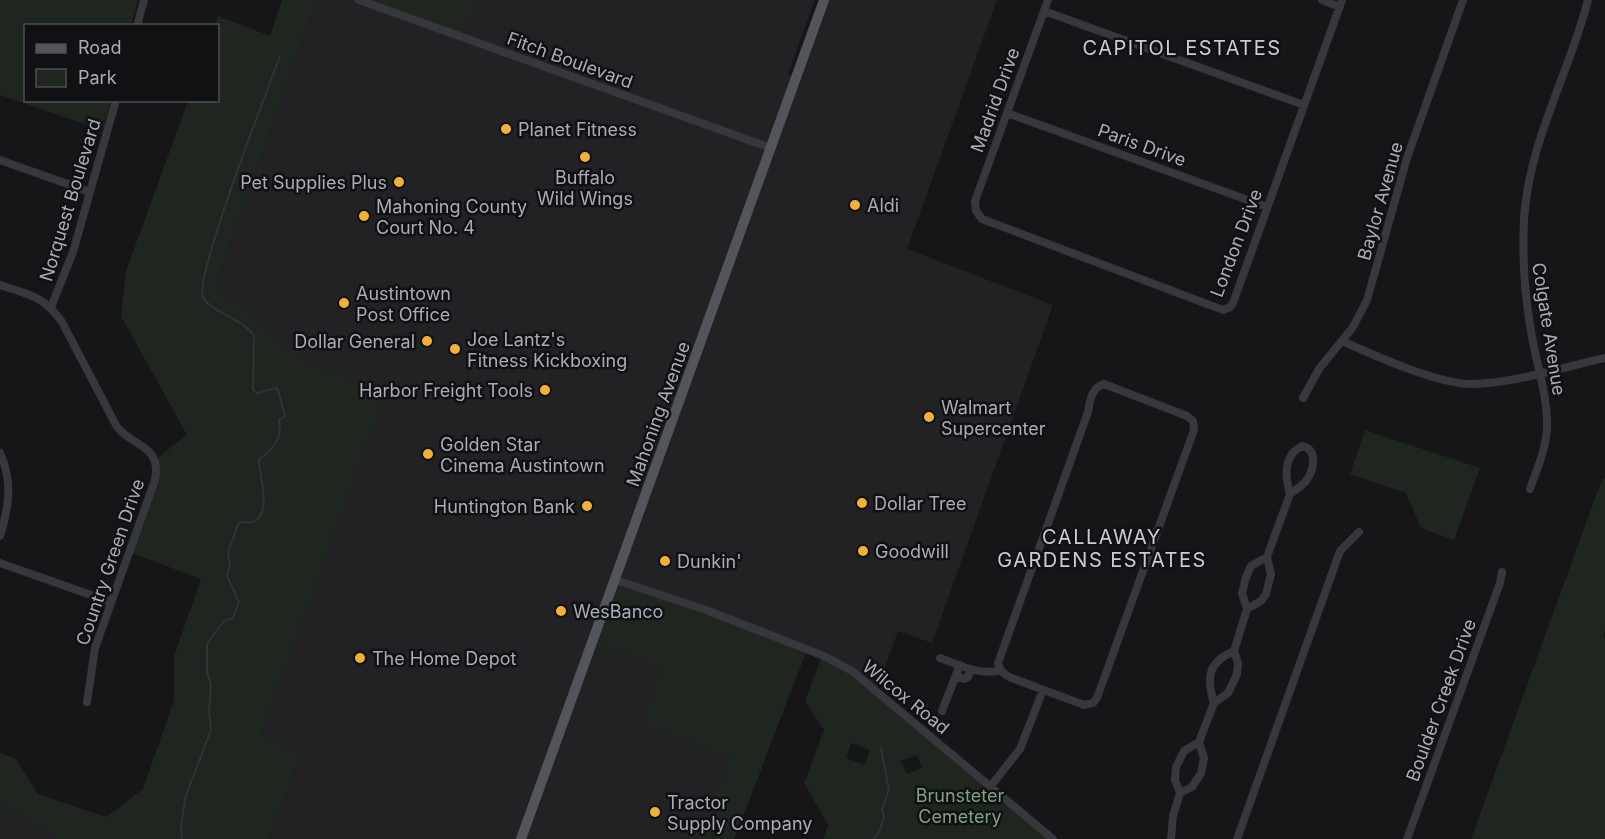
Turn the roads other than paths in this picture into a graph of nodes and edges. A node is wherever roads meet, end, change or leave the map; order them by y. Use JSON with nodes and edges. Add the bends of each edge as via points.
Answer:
{"nodes":[{"id":1,"x":144,"y":0,"type":"edge"},
{"id":2,"x":359,"y":0,"type":"edge"},
{"id":3,"x":824,"y":0,"type":"edge"},
{"id":4,"x":1048,"y":0,"type":"edge"},
{"id":5,"x":1322,"y":0,"type":"edge"},
{"id":6,"x":1463,"y":0,"type":"edge"},
{"id":7,"x":1588,"y":0,"type":"edge"},
{"id":8,"x":1341,"y":3,"type":"edge"},
{"id":9,"x":1044,"y":11,"type":"junction"},
{"id":10,"x":138,"y":24,"type":"edge"},
{"id":11,"x":115,"y":102,"type":"edge"},
{"id":12,"x":1304,"y":105,"type":"junction"},
{"id":13,"x":1007,"y":112,"type":"junction"},
{"id":14,"x":771,"y":148,"type":"junction"},
{"id":15,"x":0,"y":160,"type":"edge"},
{"id":16,"x":90,"y":192,"type":"junction"},
{"id":17,"x":1267,"y":207,"type":"junction"},
{"id":18,"x":976,"y":211,"type":"joint"},
{"id":19,"x":0,"y":285,"type":"edge"},
{"id":20,"x":51,"y":307,"type":"junction"},
{"id":21,"x":1342,"y":341,"type":"junction"},
{"id":22,"x":1605,"y":358,"type":"edge"},
{"id":23,"x":1540,"y":372,"type":"junction"},
{"id":24,"x":1302,"y":398,"type":"dead end"},
{"id":25,"x":0,"y":453,"type":"edge"},
{"id":26,"x":1530,"y":489,"type":"dead end"},
{"id":27,"x":1290,"y":494,"type":"junction"},
{"id":28,"x":1359,"y":532,"type":"dead end"},
{"id":29,"x":0,"y":536,"type":"edge"},
{"id":30,"x":1267,"y":557,"type":"junction"},
{"id":31,"x":0,"y":563,"type":"edge"},
{"id":32,"x":1502,"y":572,"type":"dead end"},
{"id":33,"x":616,"y":580,"type":"junction"},
{"id":34,"x":111,"y":602,"type":"junction"},
{"id":35,"x":1247,"y":609,"type":"junction"},
{"id":36,"x":1234,"y":651,"type":"junction"},
{"id":37,"x":940,"y":658,"type":"dead end"},
{"id":38,"x":960,"y":665,"type":"junction"},
{"id":39,"x":971,"y":669,"type":"junction"},
{"id":40,"x":1001,"y":669,"type":"junction"},
{"id":41,"x":956,"y":676,"type":"junction"},
{"id":42,"x":1043,"y":690,"type":"junction"},
{"id":43,"x":87,"y":702,"type":"dead end"},
{"id":44,"x":1214,"y":703,"type":"junction"},
{"id":45,"x":942,"y":711,"type":"dead end"},
{"id":46,"x":1199,"y":742,"type":"junction"},
{"id":47,"x":990,"y":787,"type":"junction"},
{"id":48,"x":1180,"y":793,"type":"junction"},
{"id":49,"x":521,"y":839,"type":"edge"},
{"id":50,"x":1053,"y":839,"type":"edge"},
{"id":51,"x":1171,"y":839,"type":"edge"},
{"id":52,"x":1237,"y":839,"type":"edge"},
{"id":53,"x":1407,"y":839,"type":"edge"}],
"edges":[{"from":1,"to":10,"type":"street"},
{"from":2,"to":14,"type":"street","name":"Fitch Boulevard"},
{"from":3,"to":14,"type":"main road","name":"Mahoning Avenue"},
{"from":4,"to":9,"type":"street","name":"Madrid Drive"},
{"from":5,"to":8,"type":"street"},
{"from":6,"to":21,"type":"street","name":"Baylor Avenue","via":[[1407,158],[1367,300]]},
{"from":7,"to":23,"type":"street","name":"Colgate Avenue","via":[[1538,143],[1527,195],[1523,276]]},
{"from":8,"to":12,"type":"street","name":"London Drive"},
{"from":9,"to":12,"type":"street"},
{"from":9,"to":13,"type":"street","name":"Madrid Drive"},
{"from":11,"to":16,"type":"street","name":"Norquest Boulevard"},
{"from":12,"to":17,"type":"street","name":"London Drive"},
{"from":13,"to":17,"type":"street","name":"Paris Drive"},
{"from":13,"to":18,"type":"street","name":"Madrid Drive","via":[[975,201]]},
{"from":14,"to":33,"type":"main road","name":"Mahoning Avenue"},
{"from":15,"to":16,"type":"street"},
{"from":16,"to":20,"type":"street","name":"Norquest Boulevard","via":[[73,252]]},
{"from":17,"to":18,"type":"street","name":"London Drive","via":[[1233,303],[1223,310],[982,219]]},
{"from":19,"to":20,"type":"street","name":"Country Green Drive"},
{"from":20,"to":34,"type":"street","name":"Country Green Drive","via":[[117,427],[147,449],[156,465],[155,480]]},
{"from":21,"to":23,"type":"street","via":[[1454,382],[1490,383]]},
{"from":21,"to":24,"type":"street","name":"Baylor Avenue"},
{"from":22,"to":23,"type":"street"},
{"from":23,"to":26,"type":"street","name":"Colgate Avenue","via":[[1547,429]]},
{"from":25,"to":29,"type":"street","via":[[9,495]]},
{"from":27,"to":27,"type":"street","via":[[1304,483],[1311,469],[1313,457],[1303,446],[1295,450],[1286,468]]},
{"from":27,"to":30,"type":"street"},
{"from":28,"to":52,"type":"street","via":[[1340,551]]},
{"from":30,"to":35,"type":"street","via":[[1270,574],[1266,594]]},
{"from":30,"to":35,"type":"street","via":[[1251,566],[1246,577],[1242,593]]},
{"from":31,"to":34,"type":"street"},
{"from":32,"to":53,"type":"street","name":"Boulder Creek Drive"},
{"from":33,"to":47,"type":"street","name":"Wilcox Road","via":[[706,610],[838,663],[864,679]]},
{"from":33,"to":49,"type":"main road","name":"Mahoning Avenue"},
{"from":34,"to":43,"type":"street","name":"Country Green Drive","via":[[92,659]]},
{"from":35,"to":36,"type":"street"},
{"from":36,"to":44,"type":"street","via":[[1237,674],[1230,690]]},
{"from":36,"to":44,"type":"street","via":[[1219,659],[1212,672],[1208,685]]},
{"from":37,"to":38,"type":"street"},
{"from":38,"to":39,"type":"street"},
{"from":38,"to":41,"type":"street"},
{"from":39,"to":40,"type":"street"},
{"from":39,"to":41,"type":"street","via":[[964,679]]},
{"from":40,"to":42,"type":"street"},
{"from":40,"to":42,"type":"street","via":[[999,658],[1094,391],[1109,385],[1187,416],[1194,430],[1097,698],[1084,705]]},
{"from":41,"to":45,"type":"street"},
{"from":42,"to":47,"type":"street","via":[[1020,749]]},
{"from":44,"to":46,"type":"street"},
{"from":46,"to":48,"type":"street","via":[[1180,757],[1175,775]]},
{"from":46,"to":48,"type":"street","via":[[1204,758],[1201,773],[1192,787]]},
{"from":47,"to":50,"type":"street","name":"Wilcox Road"},
{"from":48,"to":51,"type":"street"}]}
